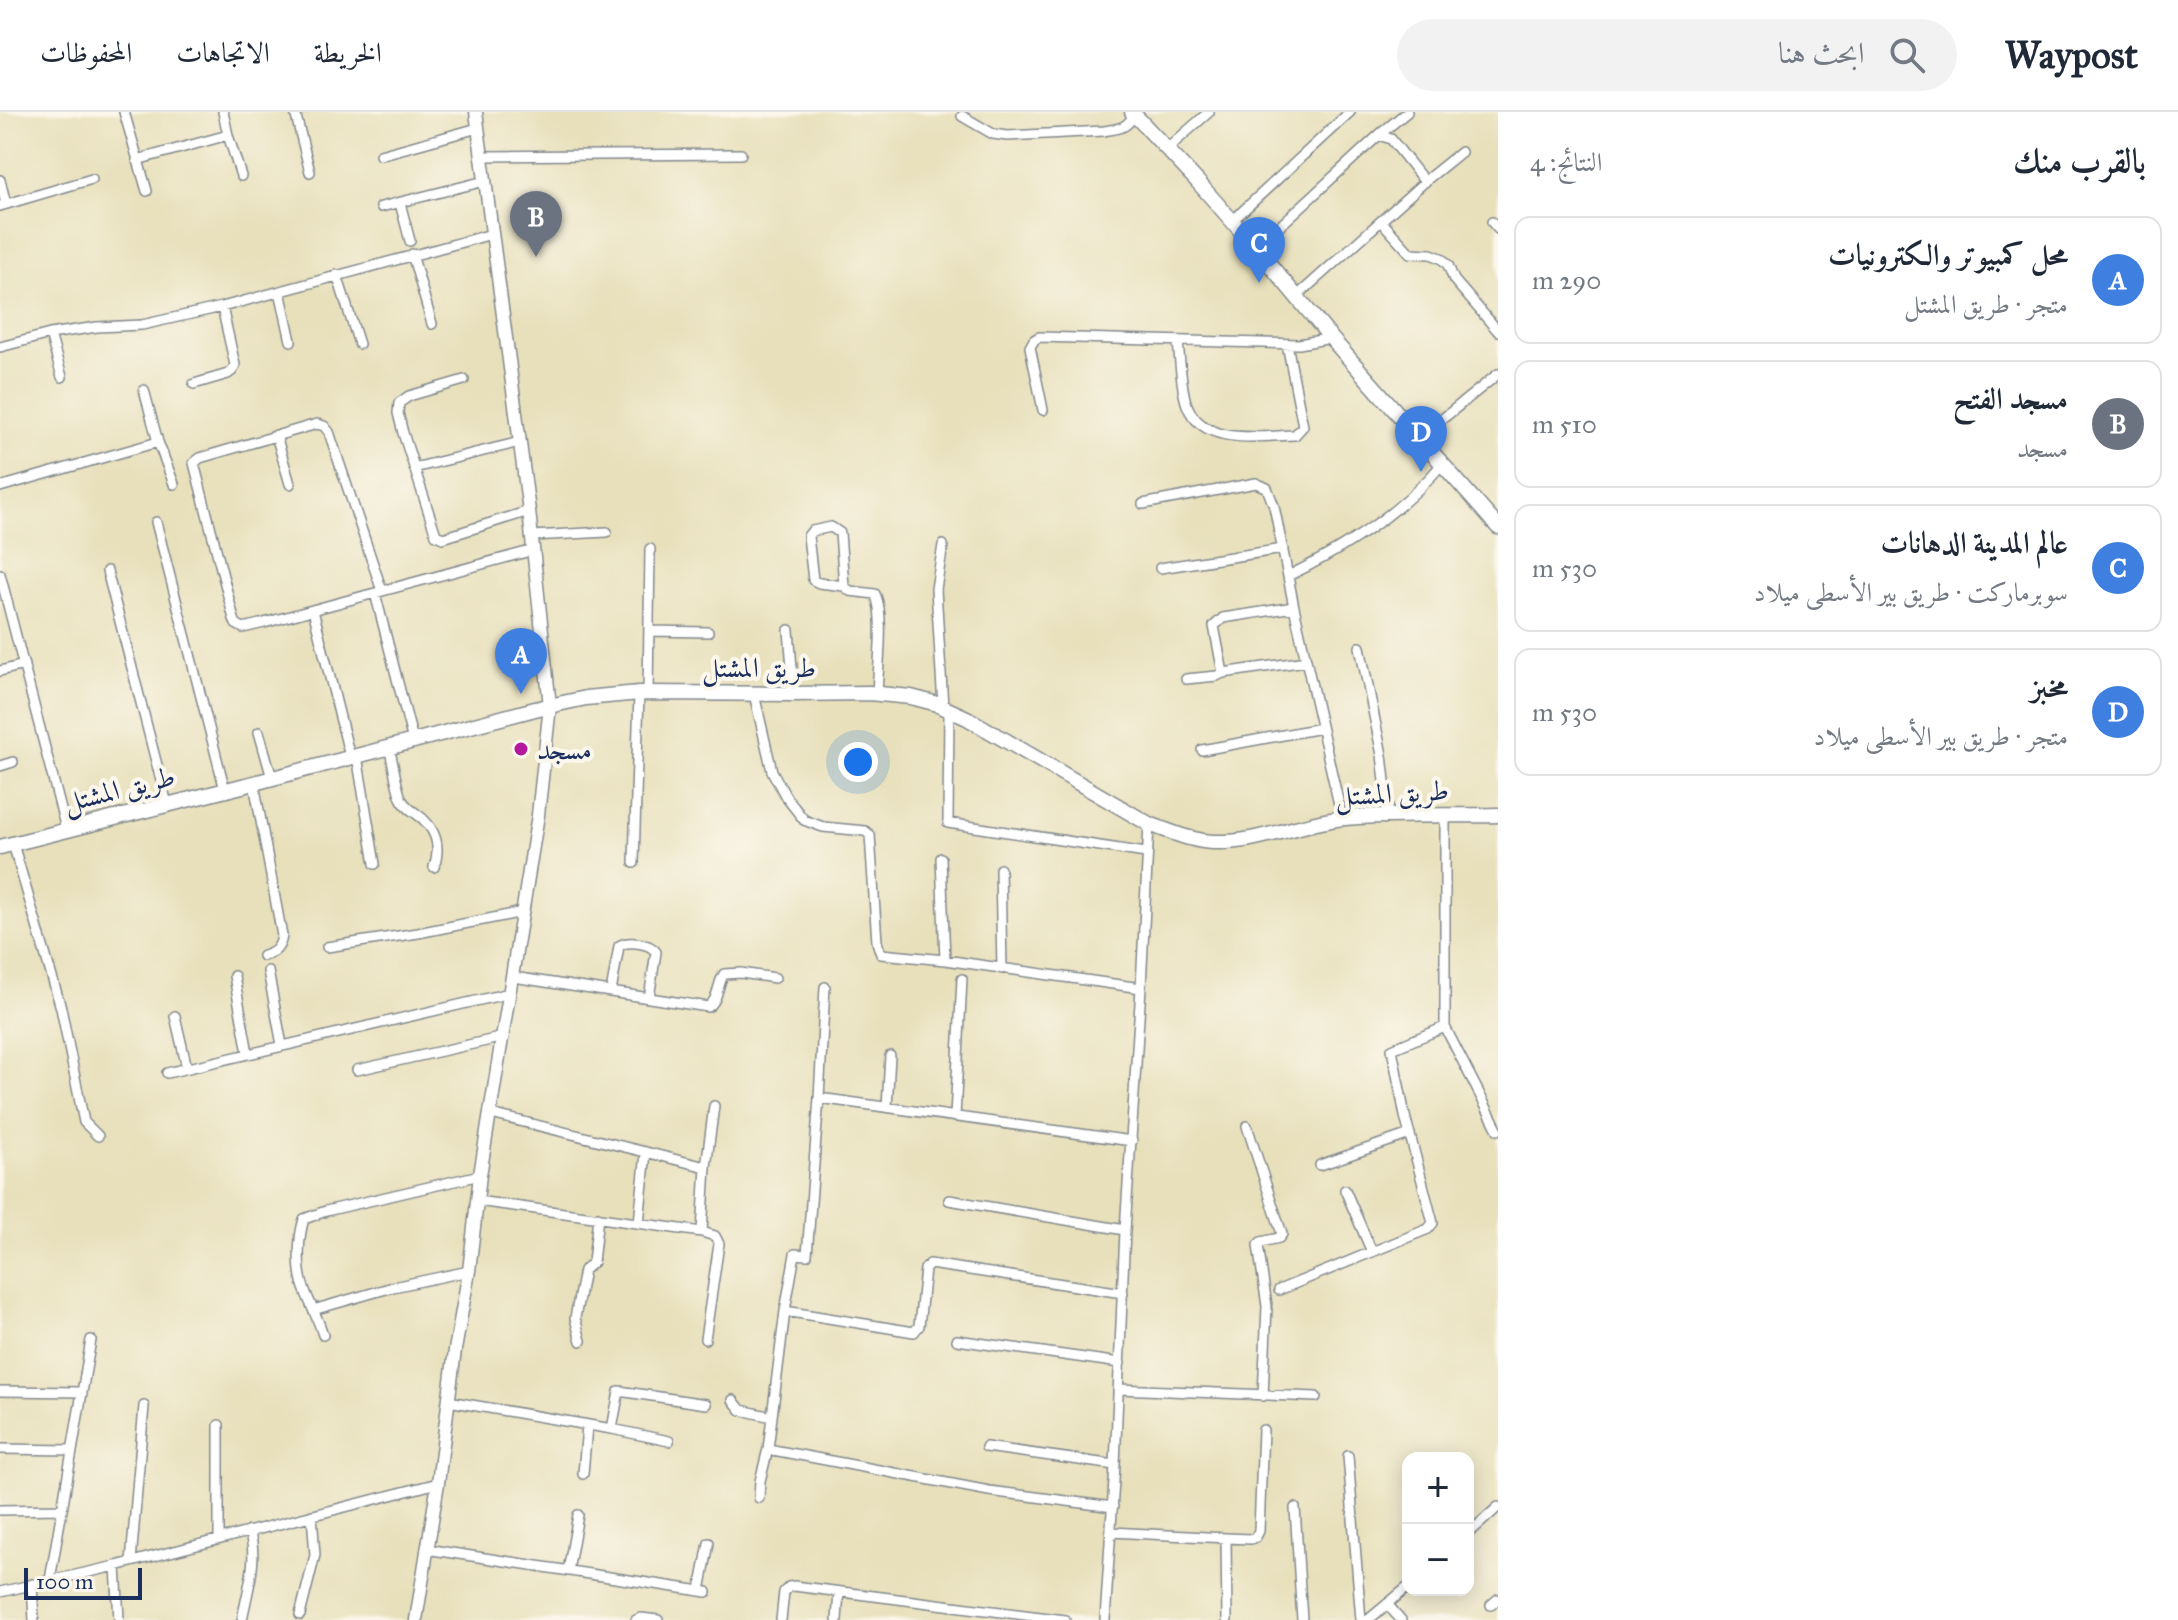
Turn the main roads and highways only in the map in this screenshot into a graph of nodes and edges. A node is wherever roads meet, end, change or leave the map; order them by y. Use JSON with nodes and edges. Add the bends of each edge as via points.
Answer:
{"nodes":[{"id":1,"x":476,"y":112,"type":"edge"},
{"id":2,"x":1133,"y":114,"type":"edge"},
{"id":3,"x":1498,"y":527,"type":"edge"},
{"id":4,"x":550,"y":706,"type":"junction"},
{"id":5,"x":1498,"y":815,"type":"edge"},
{"id":6,"x":6,"y":845,"type":"edge"},
{"id":7,"x":416,"y":1620,"type":"edge"}],
"edges":[{"from":1,"to":4,"type":"main road"},
{"from":2,"to":3,"type":"main road"},
{"from":4,"to":5,"type":"main road","name":"طريق المشتل","via":[[644,693],[911,697],[967,718],[1149,824],[1211,842],[1342,818]]},
{"from":4,"to":6,"type":"main road","name":"طريق المشتل"},
{"from":4,"to":7,"type":"main road"}]}
